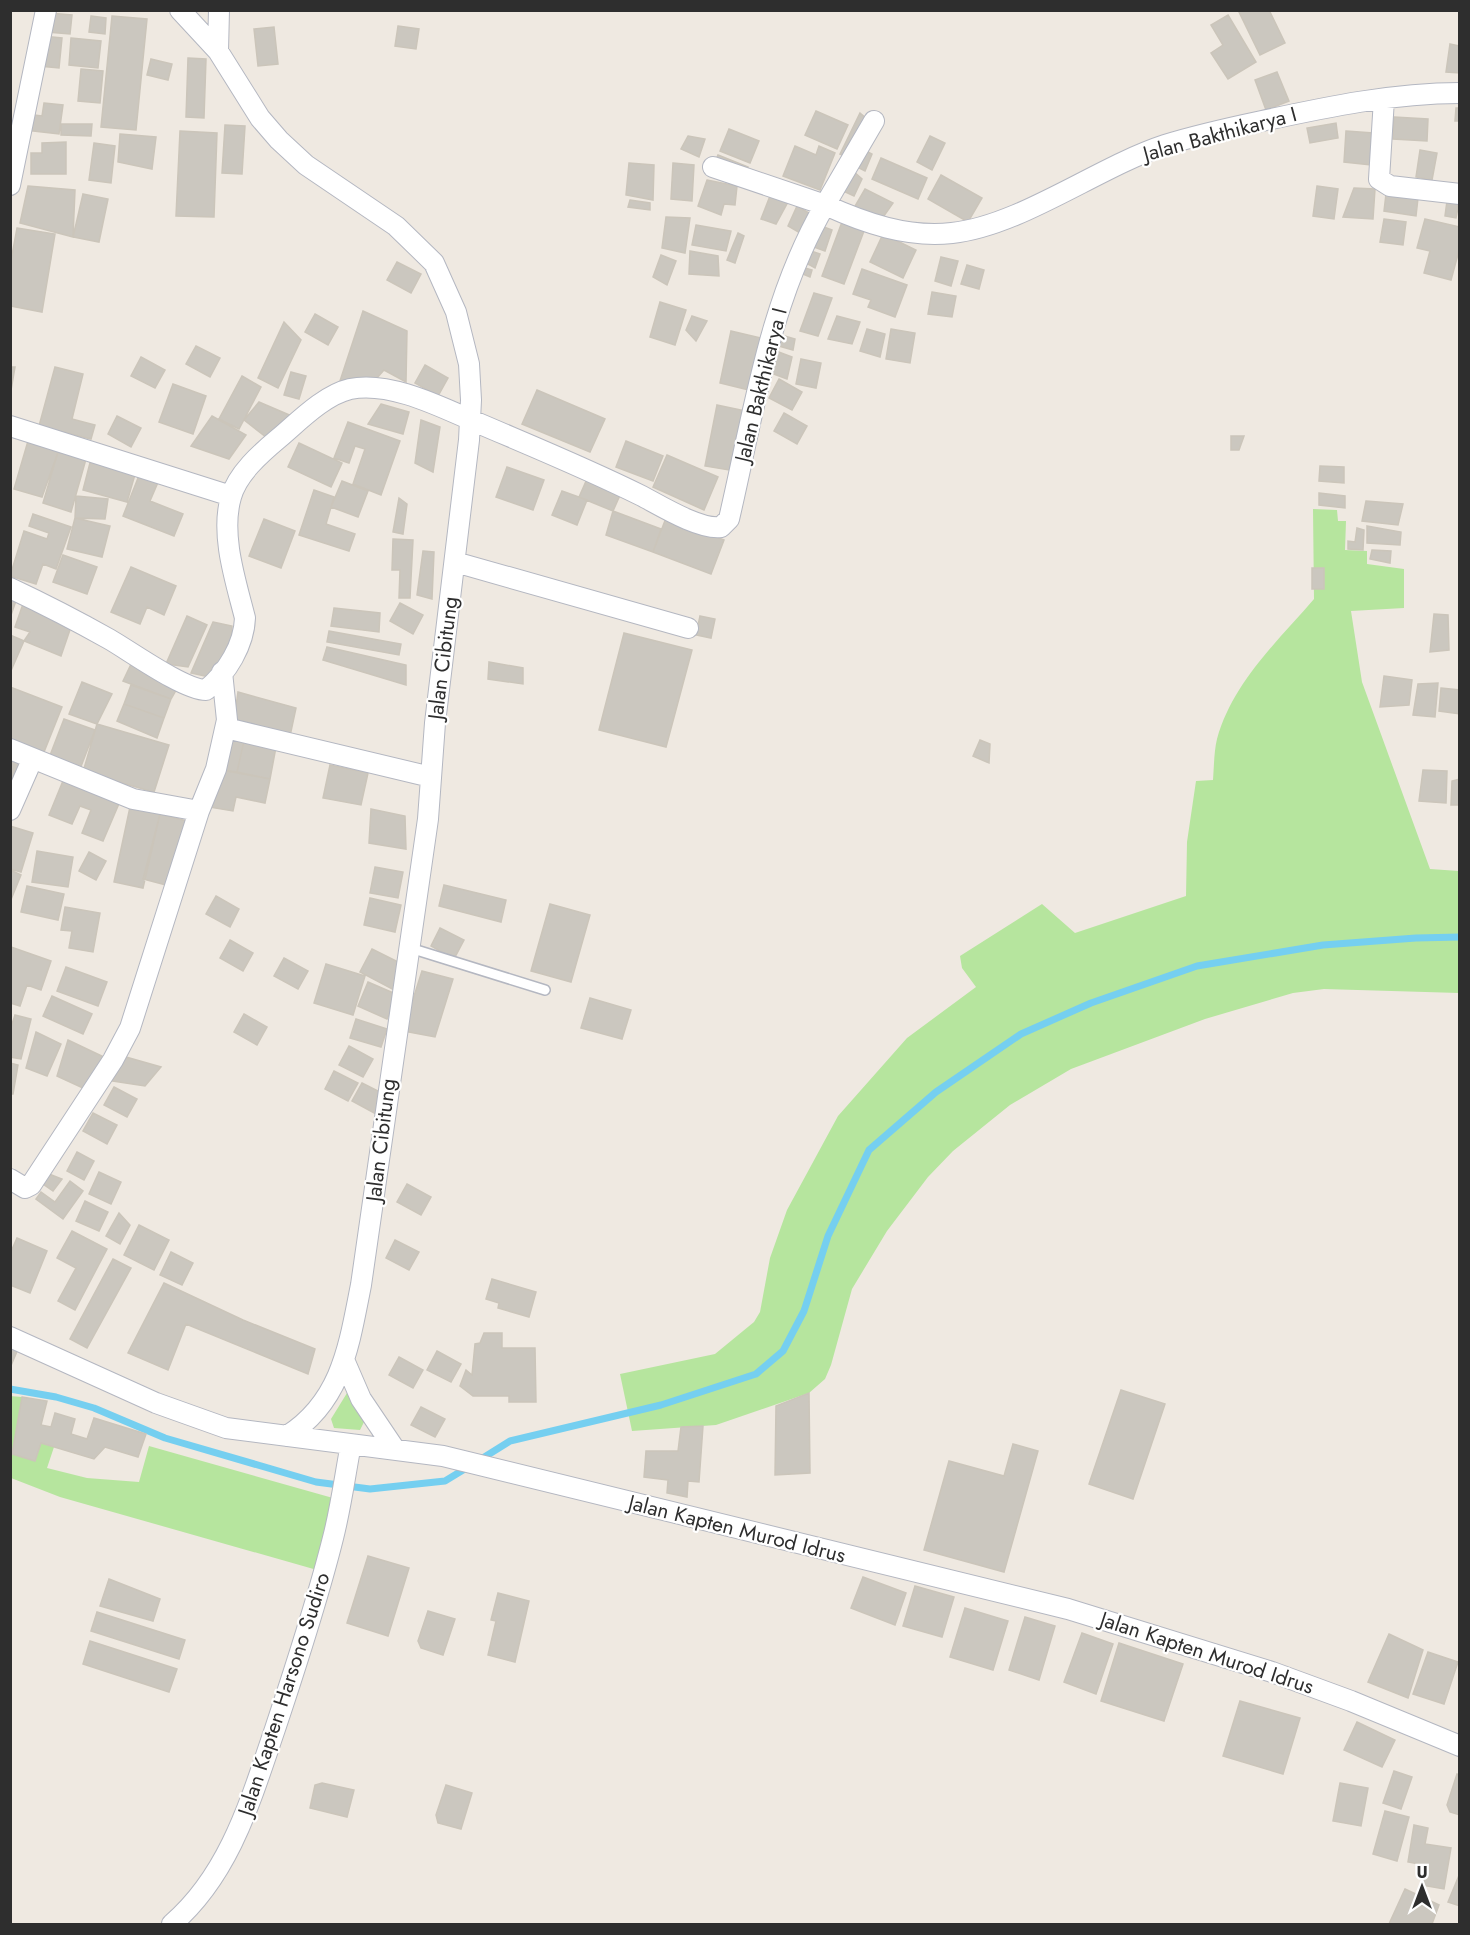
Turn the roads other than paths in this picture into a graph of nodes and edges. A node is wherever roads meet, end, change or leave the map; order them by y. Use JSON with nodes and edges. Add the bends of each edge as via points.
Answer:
{"nodes":[{"id":1,"x":46,"y":10,"type":"edge"},
{"id":2,"x":180,"y":10,"type":"edge"},
{"id":3,"x":219,"y":10,"type":"edge"},
{"id":4,"x":218,"y":51,"type":"junction"},
{"id":5,"x":1460,"y":93,"type":"edge"},
{"id":6,"x":1384,"y":99,"type":"junction"},
{"id":7,"x":874,"y":121,"type":"dead end"},
{"id":8,"x":713,"y":167,"type":"dead end"},
{"id":9,"x":10,"y":185,"type":"edge"},
{"id":10,"x":1460,"y":194,"type":"edge"},
{"id":11,"x":825,"y":205,"type":"junction"},
{"id":12,"x":470,"y":420,"type":"junction"},
{"id":13,"x":10,"y":426,"type":"edge"},
{"id":14,"x":231,"y":496,"type":"junction"},
{"id":15,"x":455,"y":562,"type":"junction"},
{"id":16,"x":10,"y":588,"type":"edge"},
{"id":17,"x":688,"y":628,"type":"dead end"},
{"id":18,"x":222,"y":672,"type":"junction"},
{"id":19,"x":226,"y":728,"type":"junction"},
{"id":20,"x":10,"y":749,"type":"edge"},
{"id":21,"x":32,"y":760,"type":"junction"},
{"id":22,"x":431,"y":777,"type":"junction"},
{"id":23,"x":10,"y":810,"type":"edge"},
{"id":24,"x":199,"y":811,"type":"junction"},
{"id":25,"x":410,"y":948,"type":"junction"},
{"id":26,"x":545,"y":990,"type":"dead end"},
{"id":27,"x":10,"y":1179,"type":"edge"},
{"id":28,"x":10,"y":1337,"type":"edge"},
{"id":29,"x":345,"y":1362,"type":"junction"},
{"id":30,"x":287,"y":1436,"type":"junction"},
{"id":31,"x":351,"y":1444,"type":"junction"},
{"id":32,"x":394,"y":1448,"type":"junction"},
{"id":33,"x":1460,"y":1746,"type":"edge"},
{"id":34,"x":172,"y":1924,"type":"edge"}],
"edges":[{"from":1,"to":9,"type":"street"},
{"from":2,"to":4,"type":"street","name":"Jalan Cibitung"},
{"from":3,"to":4,"type":"street"},
{"from":4,"to":12,"type":"street","name":"Jalan Cibitung","via":[[260,118],[279,140],[306,165],[396,226],[434,263],[456,312],[469,364]]},
{"from":5,"to":6,"type":"street","name":"Jalan Bakthikarya I"},
{"from":6,"to":10,"type":"street","via":[[1379,180],[1390,186]]},
{"from":6,"to":11,"type":"street","name":"Jalan Bakthikarya I","via":[[1304,111],[1163,145],[1029,208],[970,230],[906,232],[870,224]]},
{"from":7,"to":11,"type":"street"},
{"from":8,"to":11,"type":"street"},
{"from":11,"to":12,"type":"street","name":"Jalan Bakthikarya I","via":[[810,231],[773,324],[724,525],[714,528],[682,516],[588,470]]},
{"from":12,"to":14,"type":"street","via":[[427,401],[377,388],[346,390],[299,421],[258,456]]},
{"from":12,"to":15,"type":"street","name":"Jalan Cibitung"},
{"from":13,"to":14,"type":"street"},
{"from":14,"to":18,"type":"street","via":[[228,534],[245,618],[242,641]]},
{"from":15,"to":17,"type":"street"},
{"from":15,"to":22,"type":"street","name":"Jalan Cibitung"},
{"from":16,"to":18,"type":"street","via":[[48,605],[195,688],[206,690]]},
{"from":18,"to":19,"type":"street"},
{"from":19,"to":22,"type":"street"},
{"from":19,"to":24,"type":"street","via":[[216,769]]},
{"from":20,"to":21,"type":"street"},
{"from":21,"to":23,"type":"street"},
{"from":21,"to":24,"type":"street","via":[[133,799]]},
{"from":22,"to":25,"type":"street","name":"Jalan Cibitung"},
{"from":24,"to":27,"type":"street","via":[[121,1047],[31,1185],[25,1188]]},
{"from":25,"to":26,"type":"lane"},
{"from":25,"to":29,"type":"street","name":"Jalan Cibitung","via":[[361,1285]]},
{"from":28,"to":30,"type":"street","name":"Jalan Kapten Murod Idrus","via":[[190,1417],[226,1428]]},
{"from":29,"to":30,"type":"street","name":"Jalan Cibitung","via":[[309,1422]]},
{"from":29,"to":32,"type":"street","via":[[361,1399]]},
{"from":30,"to":31,"type":"street","name":"Jalan Kapten Murod Idrus"},
{"from":31,"to":32,"type":"street","name":"Jalan Kapten Murod Idrus"},
{"from":31,"to":34,"type":"street","name":"Jalan Kapten Harsono Sudiro","via":[[329,1554],[289,1688],[240,1829],[220,1866]]},
{"from":32,"to":33,"type":"street","name":"Jalan Kapten Murod Idrus","via":[[506,1471],[1068,1609],[1272,1672]]}]}
